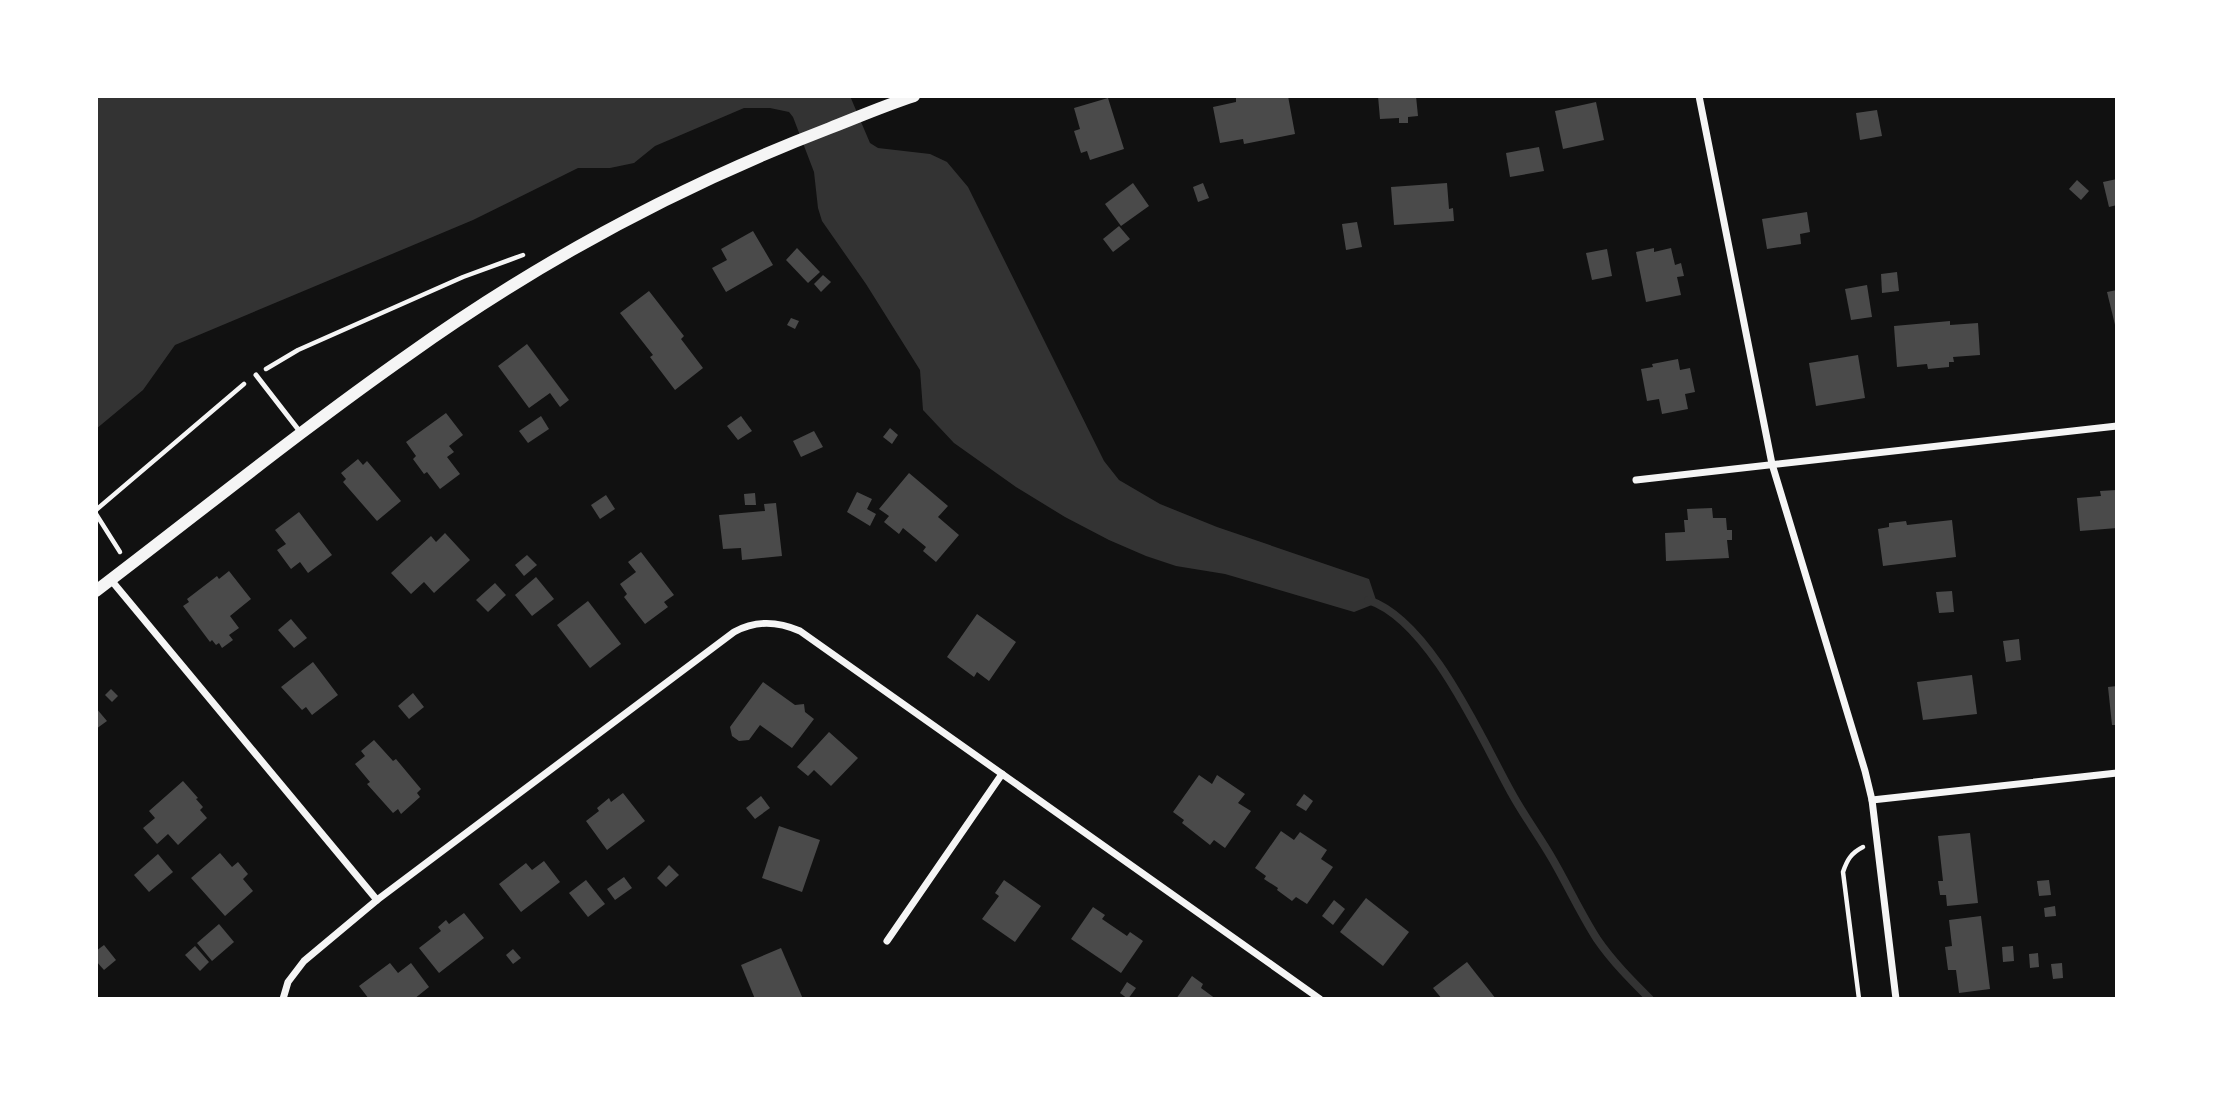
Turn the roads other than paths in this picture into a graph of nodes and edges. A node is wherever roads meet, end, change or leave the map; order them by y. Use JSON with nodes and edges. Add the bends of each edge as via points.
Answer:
{"nodes":[{"id":1,"x":914,"y":96,"type":"edge"},
{"id":2,"x":1699,"y":96,"type":"edge"},
{"id":3,"x":256,"y":375,"type":"road end"},
{"id":4,"x":2117,"y":426,"type":"edge"},
{"id":5,"x":301,"y":433,"type":"junction"},
{"id":6,"x":1772,"y":464,"type":"junction"},
{"id":7,"x":1636,"y":480,"type":"dead end"},
{"id":8,"x":111,"y":580,"type":"junction"},
{"id":9,"x":96,"y":591,"type":"edge"},
{"id":10,"x":2117,"y":773,"type":"edge"},
{"id":11,"x":1002,"y":774,"type":"junction"},
{"id":12,"x":1872,"y":800,"type":"junction"},
{"id":13,"x":377,"y":900,"type":"junction"},
{"id":14,"x":887,"y":941,"type":"dead end"},
{"id":15,"x":283,"y":999,"type":"edge"},
{"id":16,"x":1320,"y":999,"type":"edge"},
{"id":17,"x":1896,"y":999,"type":"edge"}],
"edges":[{"from":1,"to":5,"type":"street","via":[[738,165],[565,254],[408,354]]},
{"from":2,"to":6,"type":"street"},
{"from":3,"to":5,"type":"lane"},
{"from":4,"to":6,"type":"street"},
{"from":5,"to":8,"type":"street"},
{"from":6,"to":7,"type":"street"},
{"from":6,"to":12,"type":"street"},
{"from":8,"to":9,"type":"street"},
{"from":8,"to":13,"type":"street"},
{"from":10,"to":12,"type":"street"},
{"from":11,"to":13,"type":"street","via":[[800,631],[778,623],[755,624],[734,632]]},
{"from":11,"to":14,"type":"street"},
{"from":11,"to":16,"type":"street"},
{"from":12,"to":17,"type":"street"},
{"from":13,"to":15,"type":"street","via":[[304,961],[288,982]]}]}
